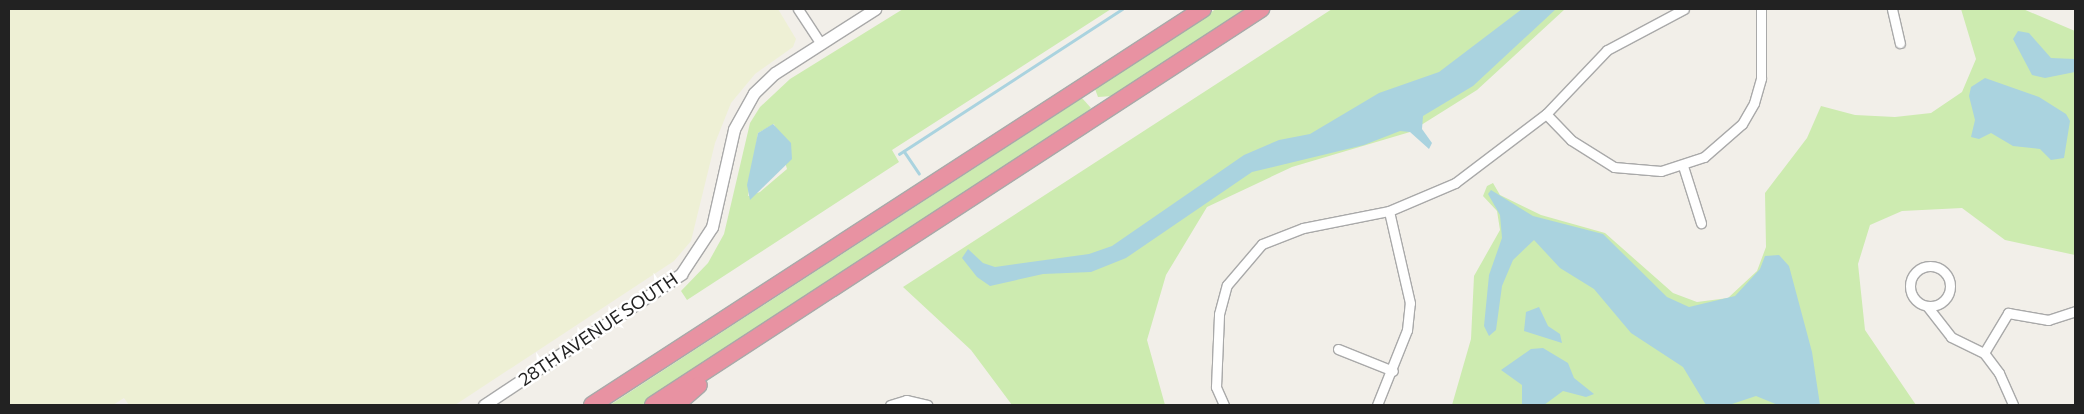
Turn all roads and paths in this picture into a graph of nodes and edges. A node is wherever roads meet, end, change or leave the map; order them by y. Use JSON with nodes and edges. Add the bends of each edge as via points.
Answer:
{"nodes":[{"id":1,"x":798,"y":9,"type":"edge"},
{"id":2,"x":876,"y":9,"type":"edge"},
{"id":3,"x":1203,"y":9,"type":"edge"},
{"id":4,"x":1261,"y":9,"type":"edge"},
{"id":5,"x":1684,"y":9,"type":"edge"},
{"id":6,"x":1761,"y":9,"type":"edge"},
{"id":7,"x":1892,"y":9,"type":"edge"},
{"id":8,"x":1900,"y":43,"type":"dead end"},
{"id":9,"x":821,"y":44,"type":"junction"},
{"id":10,"x":1546,"y":114,"type":"junction"},
{"id":11,"x":1683,"y":166,"type":"junction"},
{"id":12,"x":1389,"y":212,"type":"junction"},
{"id":13,"x":1701,"y":223,"type":"dead end"},
{"id":14,"x":1927,"y":306,"type":"junction"},
{"id":15,"x":2075,"y":310,"type":"edge"},
{"id":16,"x":751,"y":340,"type":"junction"},
{"id":17,"x":1338,"y":350,"type":"dead end"},
{"id":18,"x":1984,"y":353,"type":"junction"},
{"id":19,"x":1393,"y":371,"type":"junction"},
{"id":20,"x":484,"y":405,"type":"edge"},
{"id":21,"x":592,"y":405,"type":"edge"},
{"id":22,"x":653,"y":405,"type":"edge"},
{"id":23,"x":676,"y":405,"type":"edge"},
{"id":24,"x":890,"y":405,"type":"edge"},
{"id":25,"x":927,"y":405,"type":"edge"},
{"id":26,"x":1224,"y":405,"type":"edge"},
{"id":27,"x":1377,"y":405,"type":"edge"},
{"id":28,"x":2013,"y":405,"type":"edge"}],
"edges":[{"from":1,"to":9,"type":"street"},
{"from":2,"to":9,"type":"street","name":"28TH AVENUE SOUTH"},
{"from":3,"to":21,"type":"highway"},
{"from":4,"to":16,"type":"highway"},
{"from":5,"to":10,"type":"street","via":[[1607,50]]},
{"from":6,"to":11,"type":"street","via":[[1761,78],[1754,103],[1724,143]]},
{"from":7,"to":8,"type":"street"},
{"from":9,"to":20,"type":"street","name":"28TH AVENUE SOUTH","via":[[775,73],[754,93],[734,129],[712,227],[681,274]]},
{"from":10,"to":11,"type":"street","via":[[1571,140],[1614,167],[1641,171]]},
{"from":10,"to":12,"type":"street","via":[[1455,184]]},
{"from":11,"to":13,"type":"street"},
{"from":12,"to":19,"type":"street","via":[[1410,303]]},
{"from":12,"to":26,"type":"street","via":[[1303,228],[1262,244],[1256,251],[1227,285],[1219,314],[1216,387]]},
{"from":14,"to":14,"type":"street","via":[[1915,300],[1910,282],[1917,270],[1929,266],[1946,274],[1950,287],[1940,303]]},
{"from":14,"to":18,"type":"street","via":[[1951,337]]},
{"from":15,"to":18,"type":"street","via":[[2048,320],[2008,313]]},
{"from":16,"to":22,"type":"highway"},
{"from":16,"to":23,"type":"highway"},
{"from":17,"to":19,"type":"street"},
{"from":18,"to":28,"type":"street","via":[[2000,373]]},
{"from":19,"to":27,"type":"street"},
{"from":24,"to":25,"type":"street","via":[[906,400]]}]}
